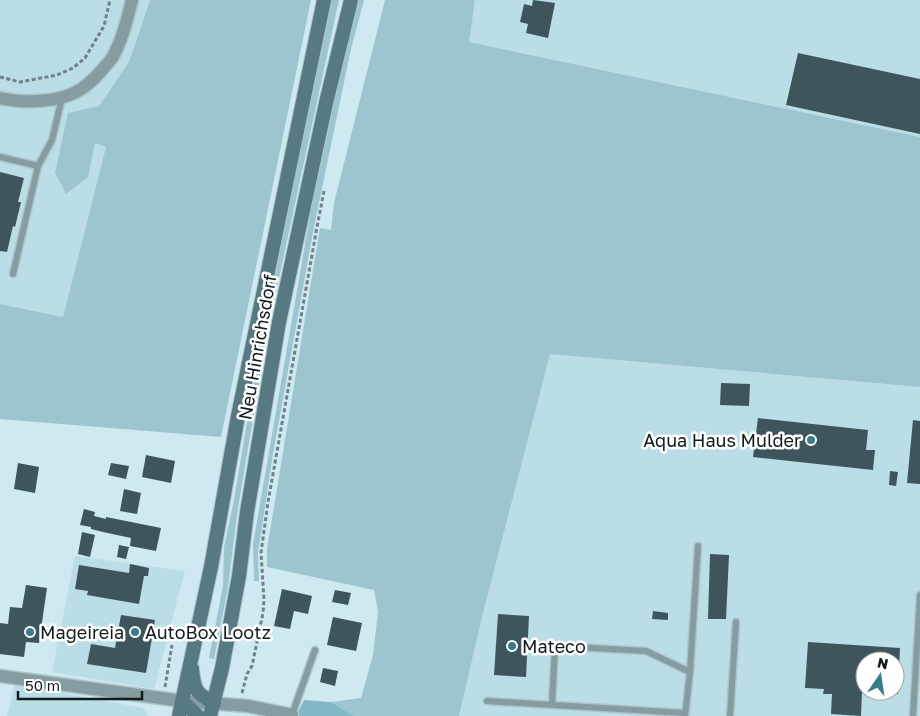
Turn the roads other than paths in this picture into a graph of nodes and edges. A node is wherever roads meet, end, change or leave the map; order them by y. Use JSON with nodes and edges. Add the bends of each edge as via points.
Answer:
{"nodes":[{"id":1,"x":132,"y":0,"type":"edge"},
{"id":2,"x":324,"y":0,"type":"edge"},
{"id":3,"x":351,"y":0,"type":"edge"},
{"id":4,"x":62,"y":97,"type":"junction"},
{"id":5,"x":0,"y":98,"type":"edge"},
{"id":6,"x":0,"y":157,"type":"edge"},
{"id":7,"x":38,"y":166,"type":"junction"},
{"id":8,"x":13,"y":274,"type":"dead end"},
{"id":9,"x":698,"y":546,"type":"dead end"},
{"id":10,"x":920,"y":595,"type":"edge"},
{"id":11,"x":736,"y":622,"type":"dead end"},
{"id":12,"x":315,"y":650,"type":"dead end"},
{"id":13,"x":191,"y":662,"type":"junction"},
{"id":14,"x":690,"y":672,"type":"junction"},
{"id":15,"x":0,"y":676,"type":"edge"},
{"id":16,"x":182,"y":700,"type":"junction"},
{"id":17,"x":487,"y":701,"type":"dead end"},
{"id":18,"x":552,"y":705,"type":"junction"},
{"id":19,"x":212,"y":710,"type":"edge"},
{"id":20,"x":292,"y":715,"type":"edge"},
{"id":21,"x":685,"y":715,"type":"edge"},
{"id":22,"x":179,"y":716,"type":"edge"},
{"id":23,"x":198,"y":716,"type":"edge"},
{"id":24,"x":730,"y":716,"type":"edge"},
{"id":25,"x":913,"y":716,"type":"edge"}],
"edges":[{"from":1,"to":4,"type":"street","via":[[121,39],[111,59],[76,93]]},
{"from":2,"to":13,"type":"main road","name":"Neu Hinrichsdorf"},
{"from":3,"to":19,"type":"main road","name":"Neu Hinrichsdorf","via":[[279,322],[239,576]]},
{"from":4,"to":5,"type":"street","via":[[34,101]]},
{"from":4,"to":7,"type":"lane","via":[[52,140]]},
{"from":6,"to":7,"type":"lane"},
{"from":7,"to":8,"type":"lane"},
{"from":9,"to":14,"type":"lane"},
{"from":10,"to":25,"type":"lane"},
{"from":11,"to":24,"type":"lane"},
{"from":12,"to":20,"type":"lane"},
{"from":13,"to":16,"type":"main road","name":"Neu Hinrichsdorf"},
{"from":13,"to":19,"type":"main road","via":[[193,684]]},
{"from":14,"to":18,"type":"lane","via":[[646,651],[555,646]]},
{"from":14,"to":21,"type":"lane"},
{"from":15,"to":16,"type":"street"},
{"from":16,"to":19,"type":"street"},
{"from":16,"to":22,"type":"main road","name":"Neu Hinrichsdorf"},
{"from":16,"to":23,"type":"main road"},
{"from":17,"to":18,"type":"lane"},
{"from":18,"to":21,"type":"lane"},
{"from":19,"to":20,"type":"street","via":[[248,706]]}]}
